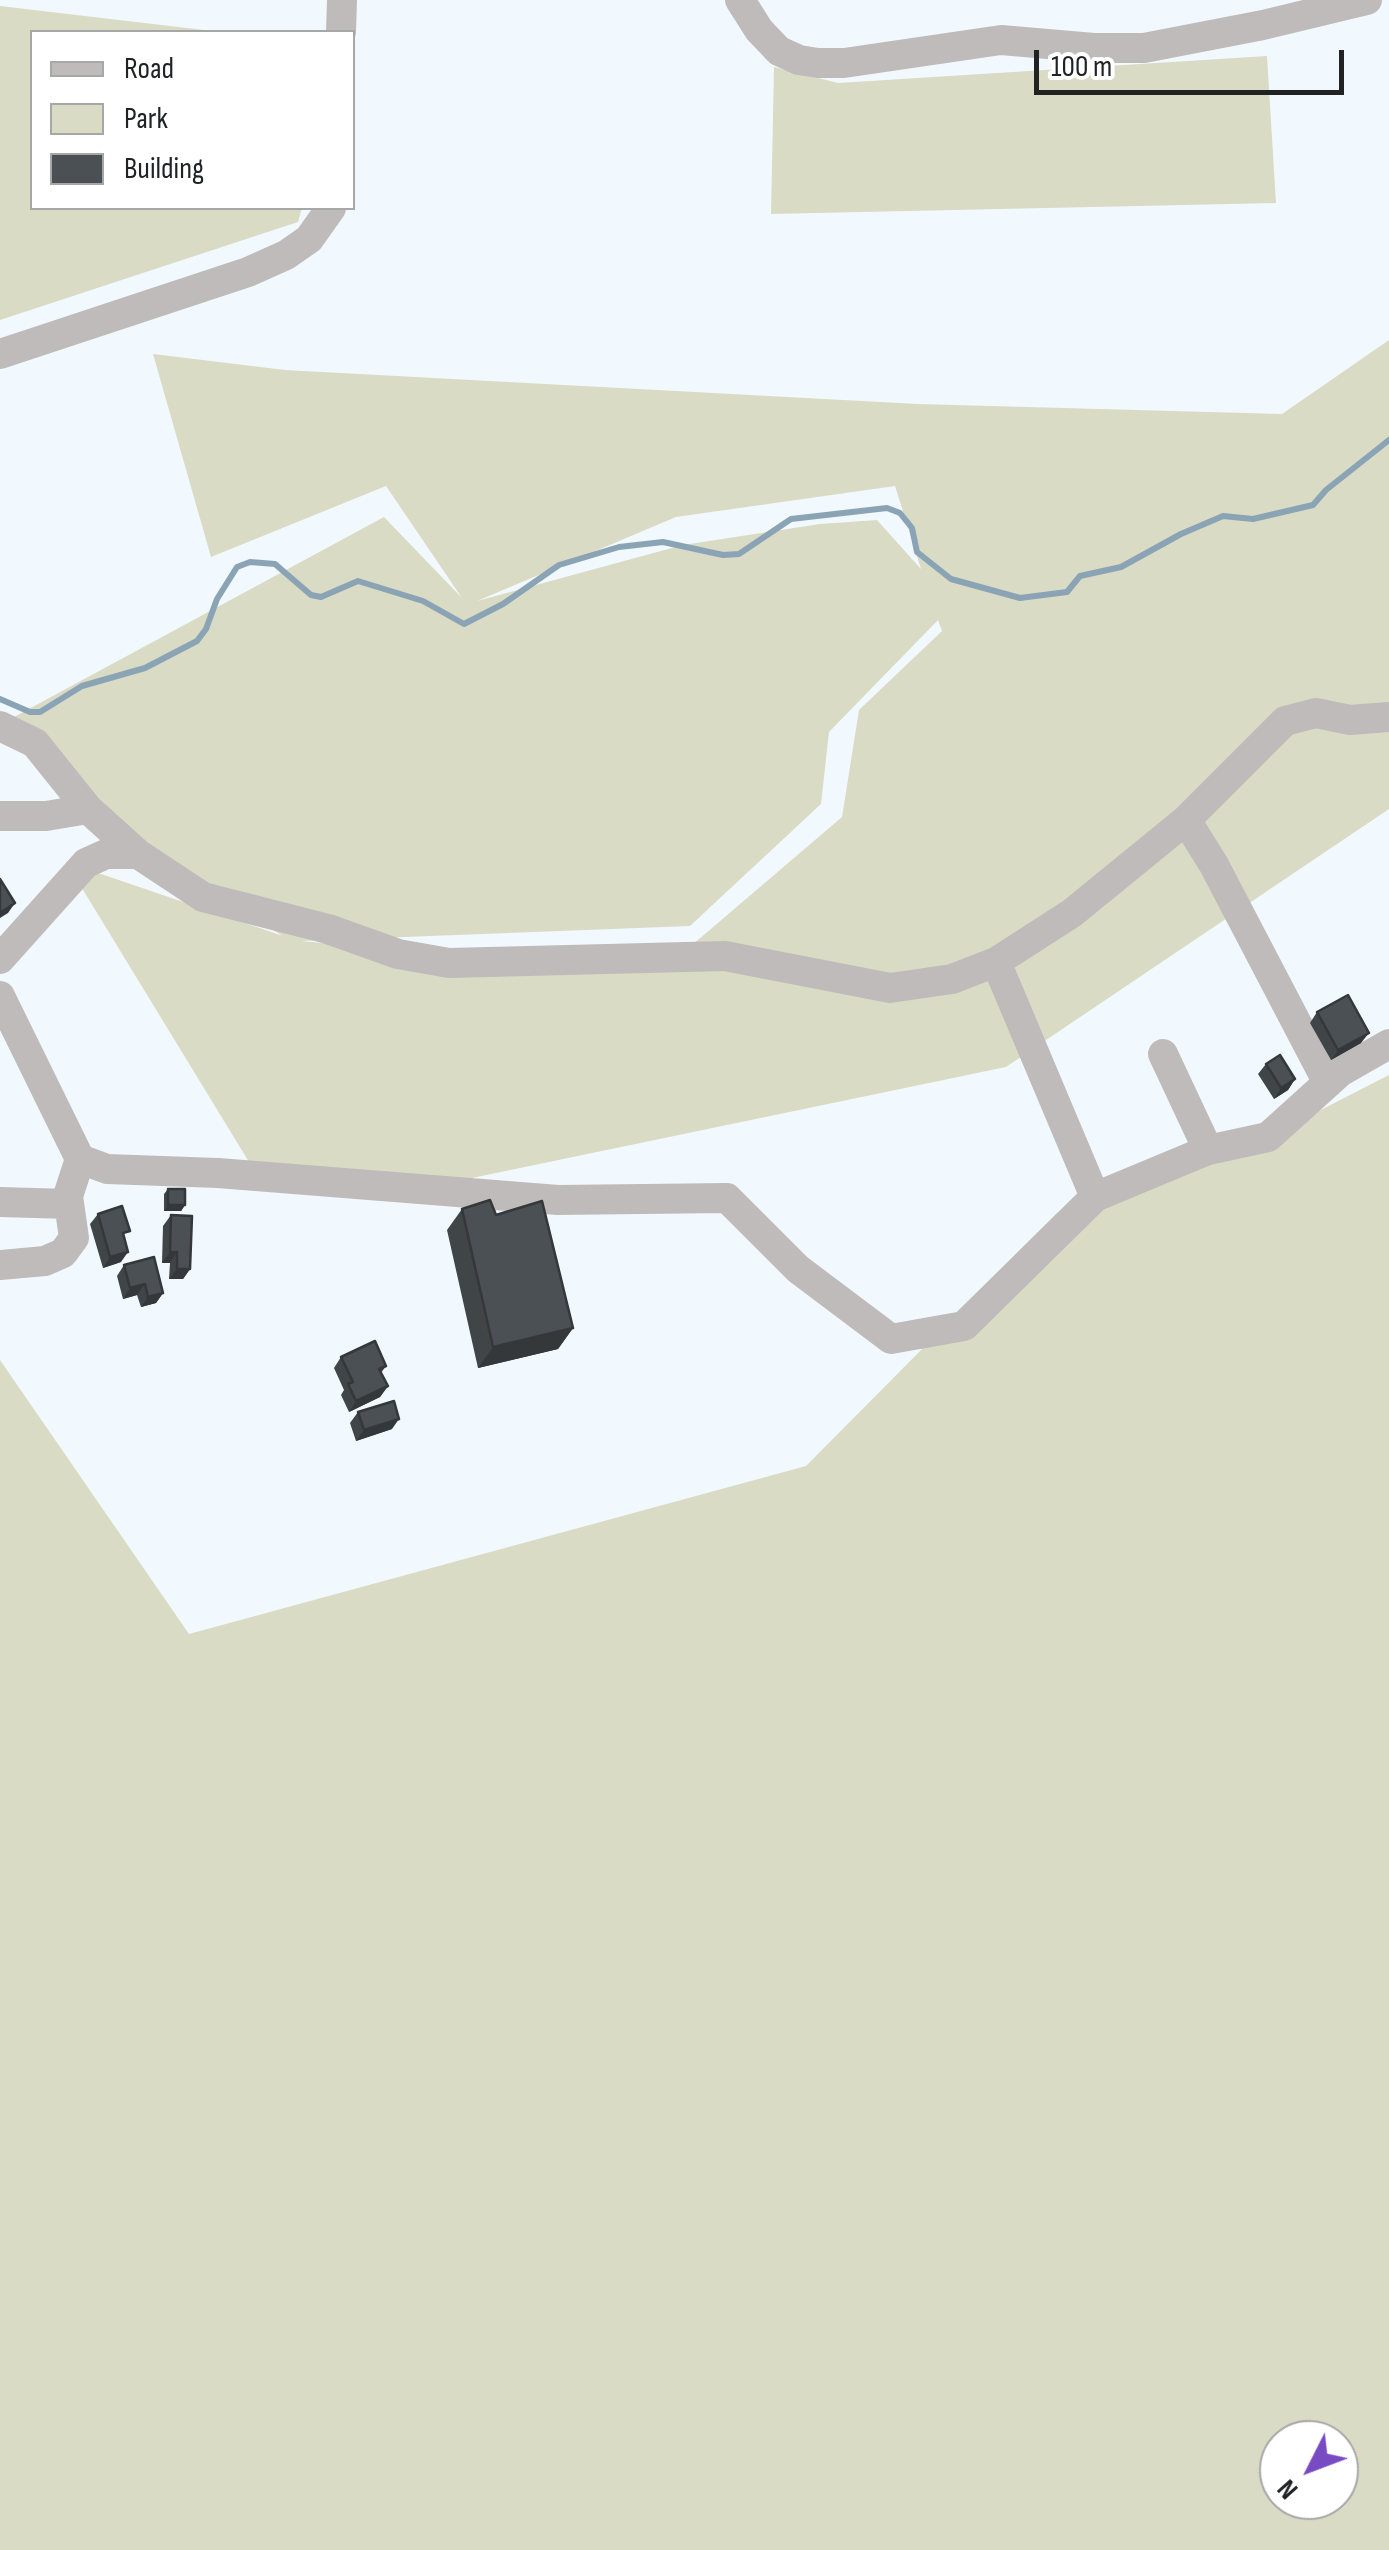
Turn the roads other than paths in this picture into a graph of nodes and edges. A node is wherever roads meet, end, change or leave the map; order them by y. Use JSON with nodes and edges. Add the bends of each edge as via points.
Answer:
{"nodes":[{"id":1,"x":342,"y":0,"type":"edge"},
{"id":2,"x":740,"y":0,"type":"edge"},
{"id":3,"x":1367,"y":0,"type":"edge"},
{"id":4,"x":341,"y":30,"type":"edge"},
{"id":5,"x":329,"y":210,"type":"edge"},
{"id":6,"x":0,"y":354,"type":"edge"},
{"id":7,"x":1389,"y":716,"type":"edge"},
{"id":8,"x":0,"y":726,"type":"edge"},
{"id":9,"x":88,"y":809,"type":"junction"},
{"id":10,"x":0,"y":816,"type":"edge"},
{"id":11,"x":1186,"y":820,"type":"junction"},
{"id":12,"x":138,"y":854,"type":"junction"},
{"id":13,"x":0,"y":959,"type":"edge"},
{"id":14,"x":996,"y":962,"type":"junction"},
{"id":15,"x":0,"y":996,"type":"edge"},
{"id":16,"x":1389,"y":1044,"type":"edge"},
{"id":17,"x":1163,"y":1054,"type":"dead end"},
{"id":18,"x":1328,"y":1083,"type":"junction"},
{"id":19,"x":1208,"y":1150,"type":"junction"},
{"id":20,"x":80,"y":1160,"type":"junction"},
{"id":21,"x":1095,"y":1197,"type":"junction"},
{"id":22,"x":0,"y":1202,"type":"edge"},
{"id":23,"x":69,"y":1204,"type":"junction"},
{"id":24,"x":0,"y":1265,"type":"edge"}],
"edges":[{"from":1,"to":4,"type":"street"},
{"from":2,"to":3,"type":"street","via":[[779,51],[818,63],[1001,40],[1144,48]]},
{"from":5,"to":6,"type":"street","via":[[308,239],[261,266]]},
{"from":7,"to":11,"type":"street","via":[[1350,720],[1316,713],[1285,721]]},
{"from":8,"to":9,"type":"street","via":[[36,743]]},
{"from":9,"to":10,"type":"street"},
{"from":9,"to":12,"type":"street"},
{"from":11,"to":14,"type":"street","via":[[1072,913]]},
{"from":11,"to":18,"type":"street"},
{"from":12,"to":13,"type":"street","via":[[106,854],[86,864]]},
{"from":12,"to":14,"type":"street","via":[[204,896],[449,963],[725,956],[890,988],[952,979]]},
{"from":14,"to":21,"type":"street"},
{"from":15,"to":20,"type":"street"},
{"from":16,"to":18,"type":"street"},
{"from":17,"to":19,"type":"street"},
{"from":18,"to":19,"type":"street","via":[[1268,1138]]},
{"from":19,"to":21,"type":"street"},
{"from":20,"to":21,"type":"street","via":[[107,1169],[558,1200],[728,1198],[798,1270],[891,1339],[964,1326]]},
{"from":20,"to":23,"type":"street"},
{"from":22,"to":23,"type":"street"},
{"from":23,"to":24,"type":"street","via":[[74,1238],[62,1253],[44,1262]]}]}
